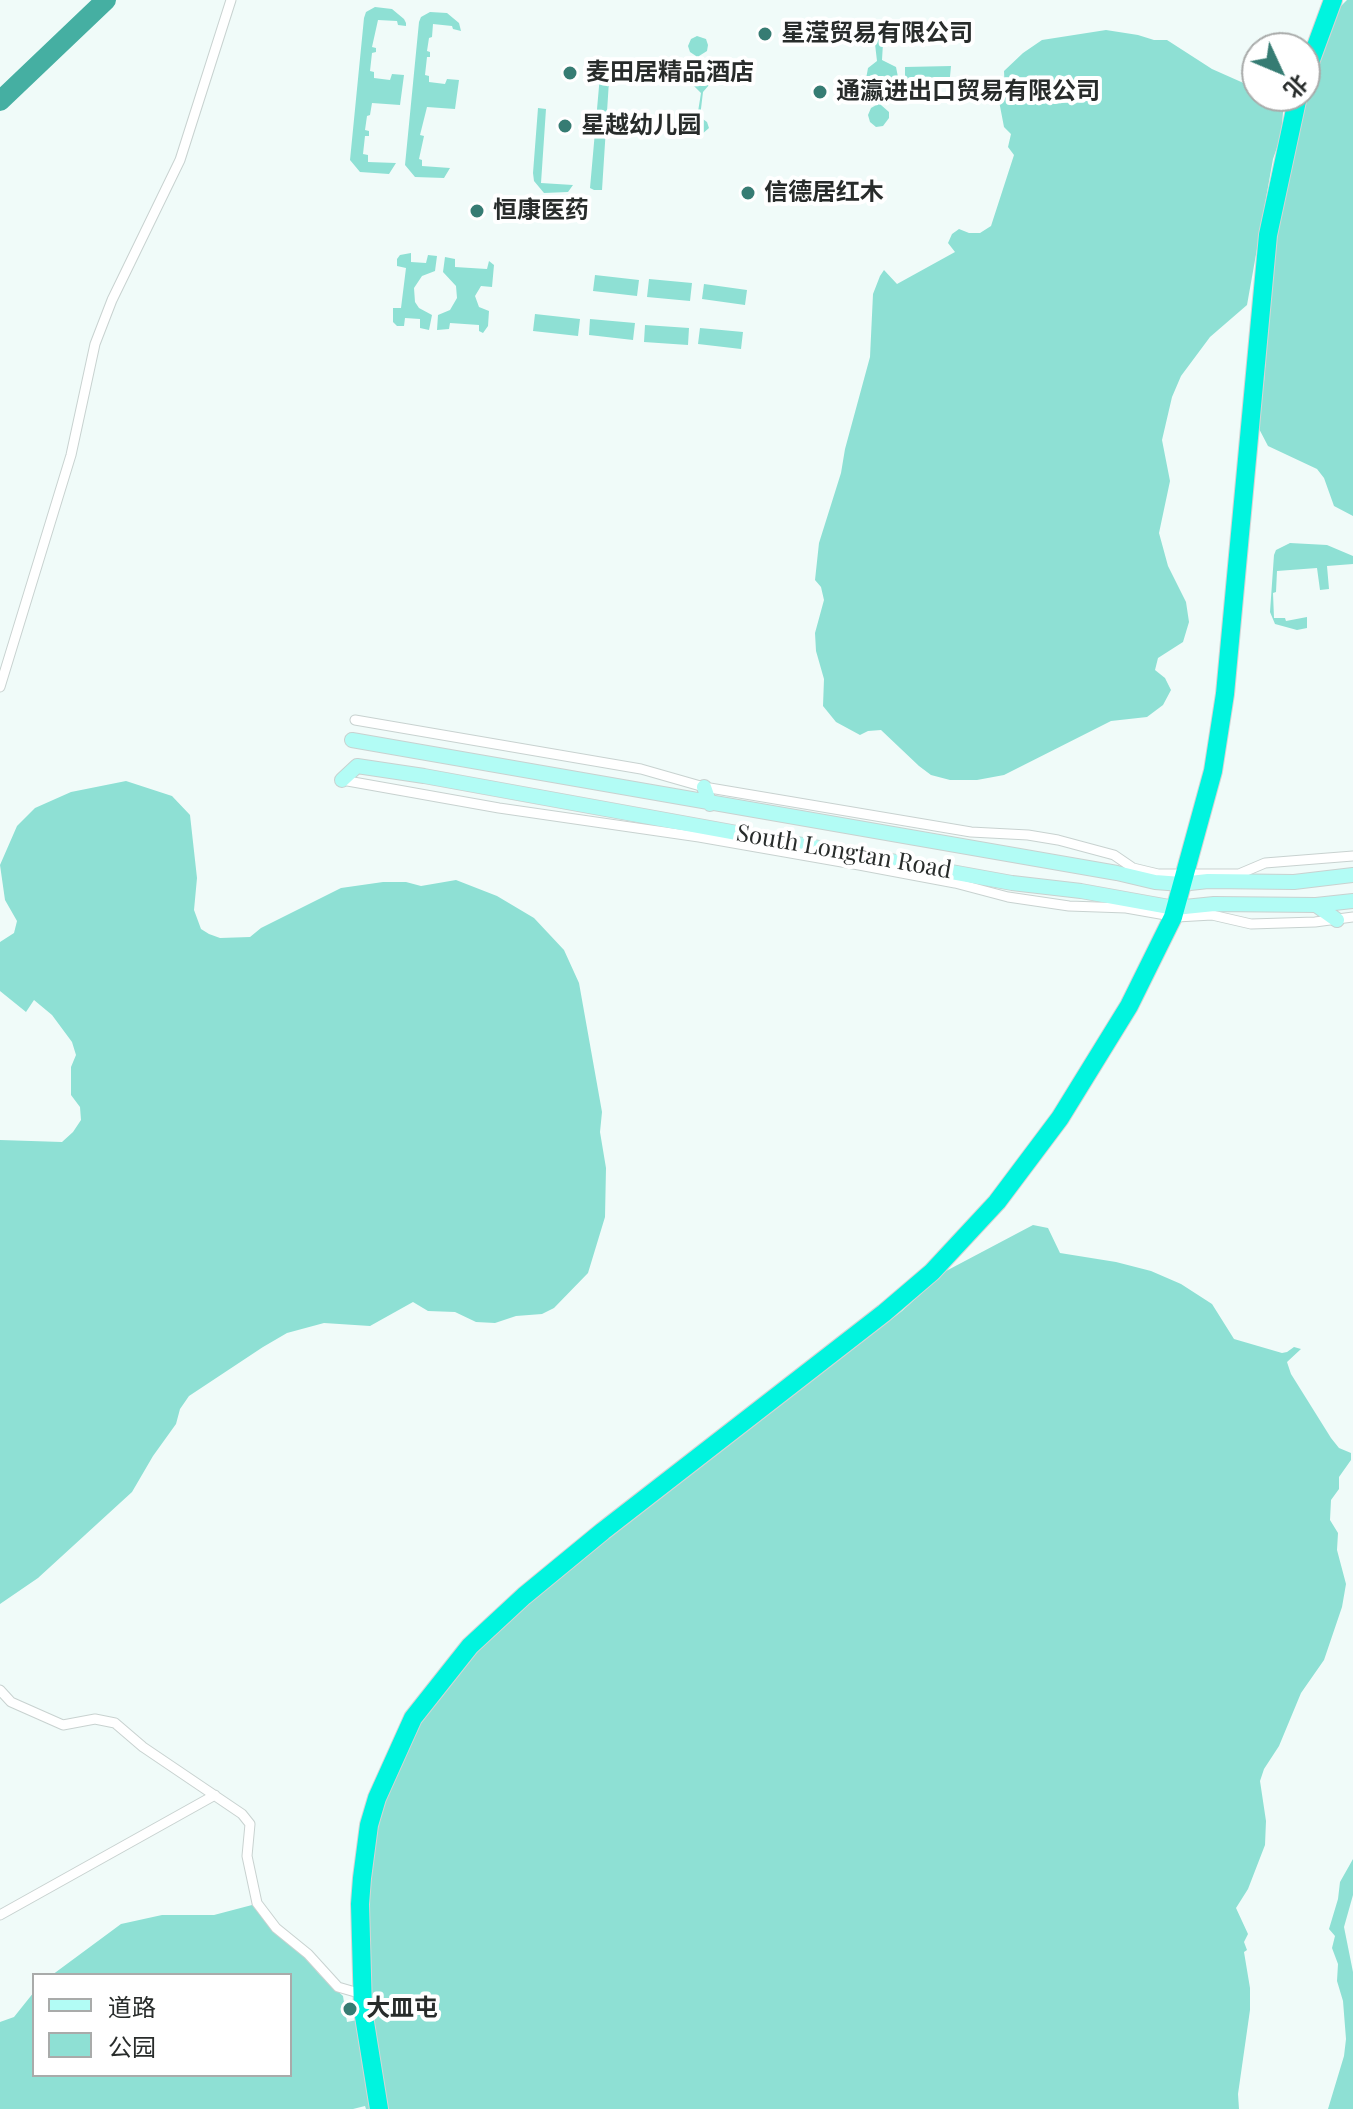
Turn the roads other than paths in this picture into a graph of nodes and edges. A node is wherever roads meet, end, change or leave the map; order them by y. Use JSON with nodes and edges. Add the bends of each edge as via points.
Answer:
{"nodes":[{"id":1,"x":231,"y":0,"type":"edge"},
{"id":2,"x":1333,"y":0,"type":"edge"},
{"id":3,"x":1321,"y":33,"type":"edge"},
{"id":4,"x":1295,"y":112,"type":"edge"},
{"id":5,"x":0,"y":687,"type":"edge"},
{"id":6,"x":355,"y":720,"type":"dead end"},
{"id":7,"x":352,"y":740,"type":"dead end"},
{"id":8,"x":342,"y":780,"type":"joint"},
{"id":9,"x":704,"y":787,"type":"junction"},
{"id":10,"x":710,"y":804,"type":"junction"},
{"id":11,"x":1353,"y":856,"type":"edge"},
{"id":12,"x":1085,"y":868,"type":"junction"},
{"id":13,"x":1353,"y":875,"type":"edge"},
{"id":14,"x":1183,"y":878,"type":"junction"},
{"id":15,"x":1280,"y":882,"type":"junction"},
{"id":16,"x":1081,"y":891,"type":"junction"},
{"id":17,"x":1353,"y":901,"type":"edge"},
{"id":18,"x":1316,"y":905,"type":"junction"},
{"id":19,"x":1280,"y":906,"type":"junction"},
{"id":20,"x":1174,"y":912,"type":"junction"},
{"id":21,"x":1353,"y":917,"type":"edge"},
{"id":22,"x":1337,"y":920,"type":"junction"},
{"id":23,"x":0,"y":1690,"type":"edge"},
{"id":24,"x":215,"y":1795,"type":"junction"},
{"id":25,"x":0,"y":1915,"type":"edge"},
{"id":26,"x":362,"y":1994,"type":"junction"},
{"id":27,"x":379,"y":2109,"type":"edge"}],
"edges":[{"from":1,"to":5,"type":"street","via":[[180,160],[95,344],[71,455]]},
{"from":2,"to":3,"type":"highway"},
{"from":4,"to":14,"type":"highway","via":[[1268,235],[1225,694],[1213,771]]},
{"from":6,"to":9,"type":"street","via":[[641,769]]},
{"from":7,"to":10,"type":"main road","name":"South Longtan Road"},
{"from":8,"to":16,"type":"main road","name":"South Longtan Road","via":[[357,766],[424,776],[1012,883]]},
{"from":8,"to":20,"type":"street","via":[[859,865],[1008,897]]},
{"from":9,"to":10,"type":"main road"},
{"from":9,"to":14,"type":"street","via":[[971,832],[1050,839],[1114,855],[1133,868]]},
{"from":10,"to":12,"type":"main road","name":"South Longtan Road"},
{"from":11,"to":14,"type":"street","via":[[1265,863],[1239,874]]},
{"from":12,"to":14,"type":"main road","name":"South Longtan Road","via":[[1155,882]]},
{"from":12,"to":16,"type":"main road"},
{"from":13,"to":15,"type":"main road","name":"South Longtan Road"},
{"from":14,"to":15,"type":"main road","name":"South Longtan Road"},
{"from":14,"to":20,"type":"highway"},
{"from":15,"to":19,"type":"main road"},
{"from":16,"to":20,"type":"main road","name":"South Longtan Road"},
{"from":17,"to":18,"type":"main road","name":"South Longtan Road"},
{"from":18,"to":19,"type":"main road","name":"South Longtan Road"},
{"from":18,"to":22,"type":"main road"},
{"from":19,"to":20,"type":"main road","name":"South Longtan Road","via":[[1214,904]]},
{"from":20,"to":22,"type":"street","via":[[1251,924]]},
{"from":20,"to":26,"type":"highway","via":[[1129,1006],[1060,1118],[997,1202],[932,1272],[524,1596],[470,1646],[413,1718],[369,1825],[360,1904]]},
{"from":21,"to":22,"type":"street"},
{"from":23,"to":24,"type":"street","via":[[11,1702],[63,1725],[95,1719],[115,1723]]},
{"from":24,"to":25,"type":"street"},
{"from":24,"to":26,"type":"street","via":[[250,1824],[248,1869],[253,1895],[263,1911],[338,1987]]},
{"from":26,"to":27,"type":"highway"}]}
